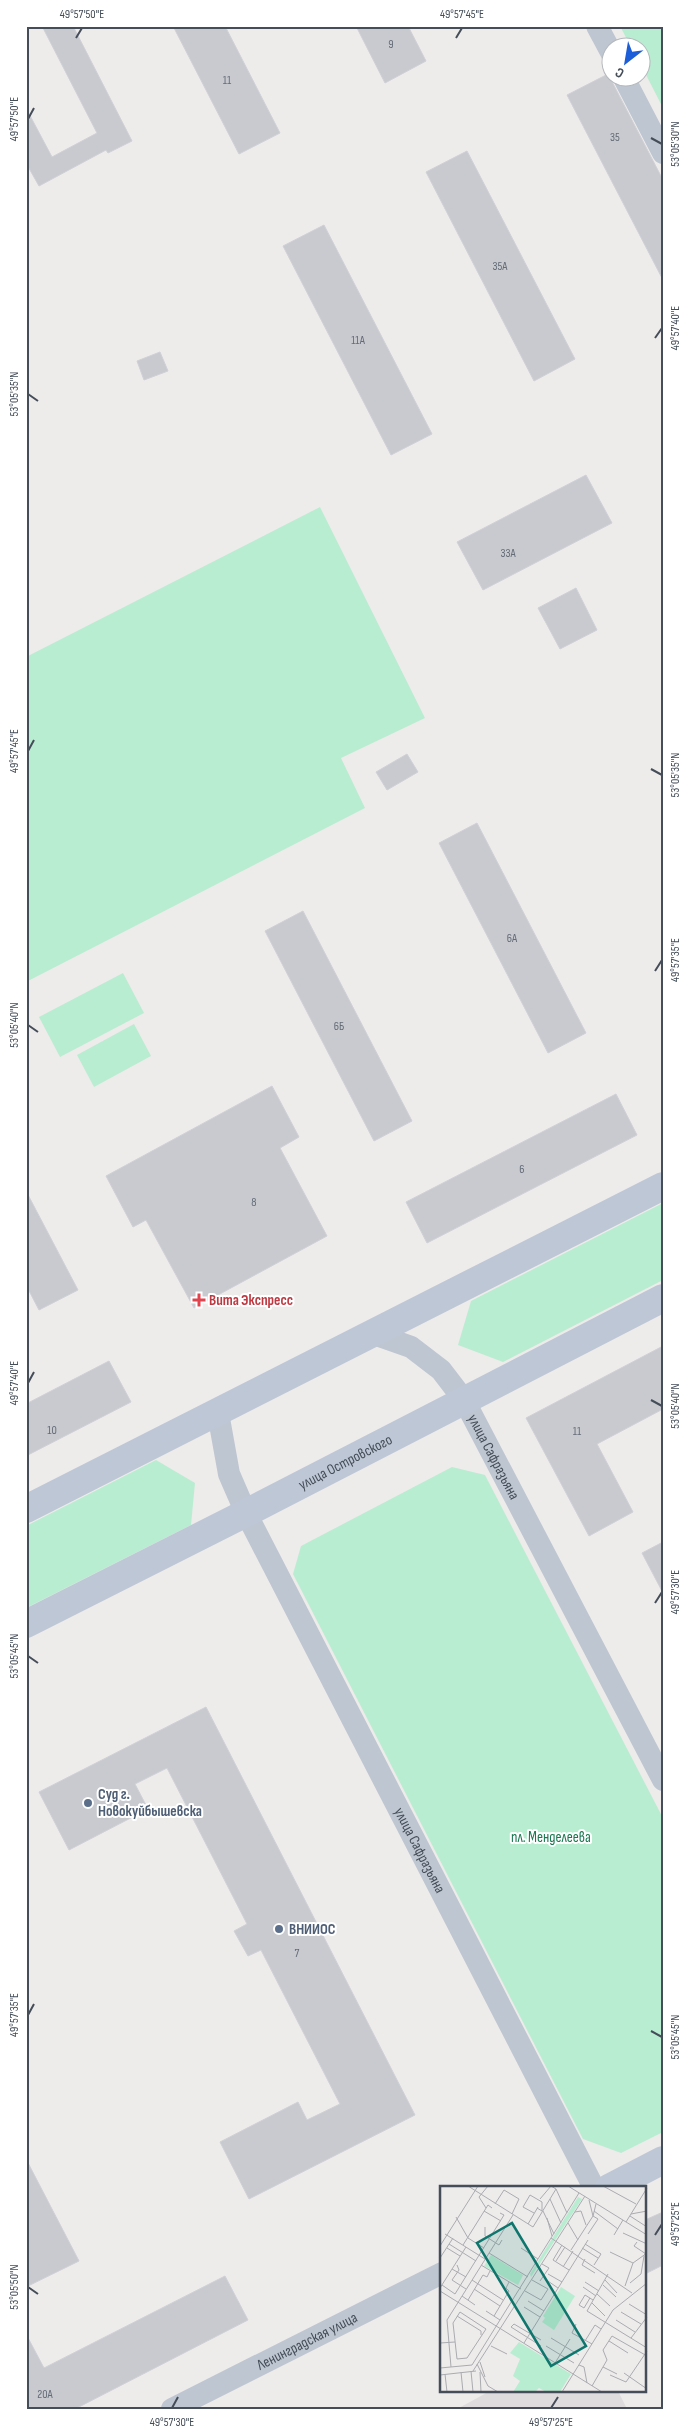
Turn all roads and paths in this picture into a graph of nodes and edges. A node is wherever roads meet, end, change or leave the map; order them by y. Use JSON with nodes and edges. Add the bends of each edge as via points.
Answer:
{"nodes":[{"id":1,"x":597,"y":26,"type":"edge"},
{"id":2,"x":603,"y":38,"type":"edge"},
{"id":3,"x":629,"y":88,"type":"edge"},
{"id":4,"x":663,"y":153,"type":"edge"},
{"id":5,"x":663,"y":1186,"type":"edge"},
{"id":6,"x":663,"y":1298,"type":"edge"},
{"id":7,"x":374,"y":1334,"type":"junction"},
{"id":8,"x":464,"y":1400,"type":"junction"},
{"id":9,"x":218,"y":1413,"type":"junction"},
{"id":10,"x":26,"y":1509,"type":"edge"},
{"id":11,"x":246,"y":1514,"type":"junction"},
{"id":12,"x":26,"y":1624,"type":"edge"},
{"id":13,"x":663,"y":1780,"type":"edge"},
{"id":14,"x":663,"y":2160,"type":"edge"},
{"id":15,"x":593,"y":2186,"type":"edge"},
{"id":16,"x":613,"y":2186,"type":"edge"},
{"id":17,"x":440,"y":2274,"type":"edge"},
{"id":18,"x":172,"y":2409,"type":"edge"}],
"edges":[{"from":1,"to":2,"type":"street"},
{"from":3,"to":4,"type":"street"},
{"from":5,"to":7,"type":"main road"},
{"from":6,"to":8,"type":"main road","name":"улица Островского"},
{"from":7,"to":8,"type":"street","name":"улица Сафразьяна","via":[[411,1347],[441,1370]]},
{"from":7,"to":9,"type":"main road"},
{"from":8,"to":11,"type":"main road","name":"улица Островского"},
{"from":8,"to":13,"type":"street","name":"улица Сафразьяна"},
{"from":9,"to":10,"type":"main road"},
{"from":9,"to":11,"type":"street","name":"улица Сафразьяна","via":[[229,1474]]},
{"from":11,"to":12,"type":"main road","name":"улица Островского"},
{"from":11,"to":15,"type":"street","name":"улица Сафразьяна"},
{"from":14,"to":16,"type":"main road"},
{"from":17,"to":18,"type":"street","name":"Ленинградская улица"}]}
